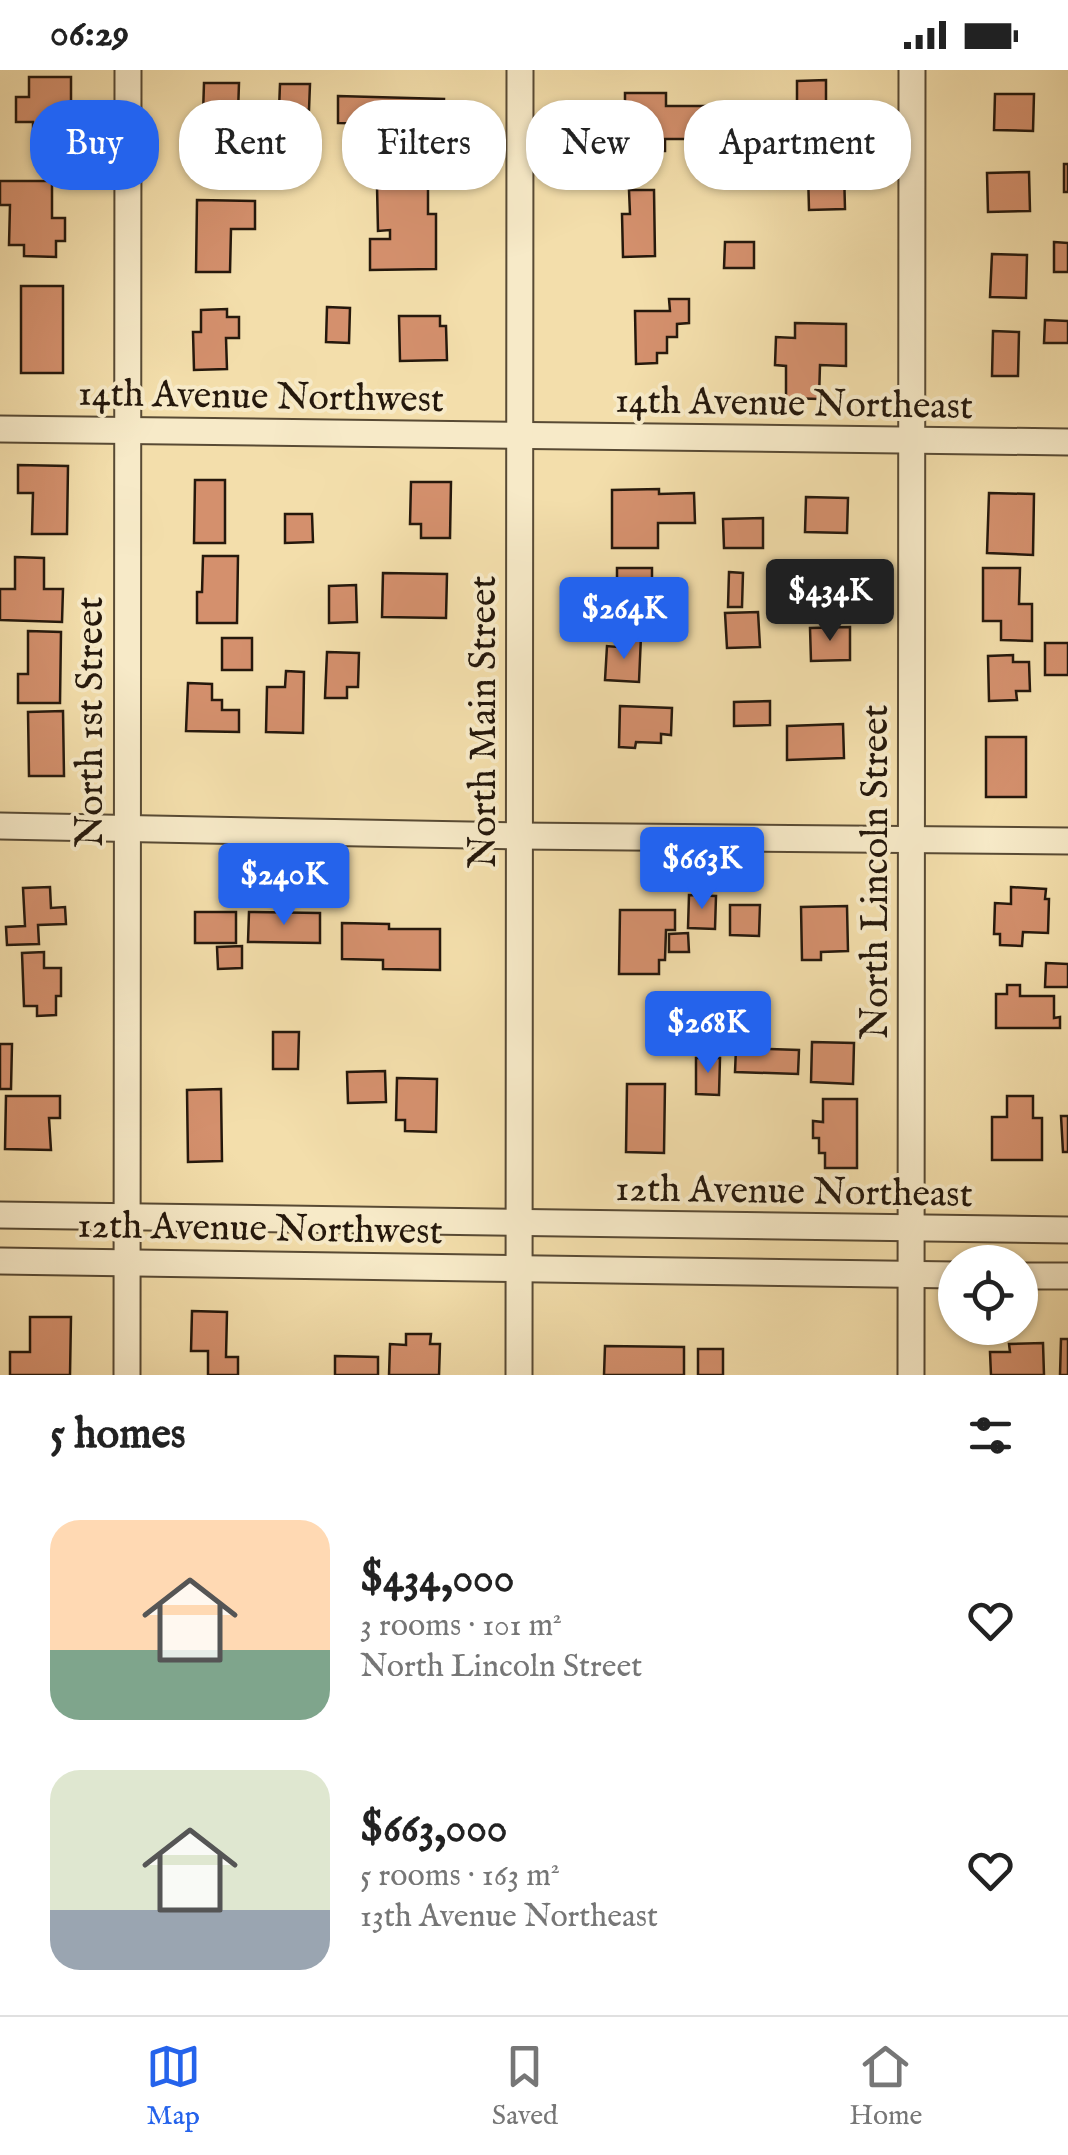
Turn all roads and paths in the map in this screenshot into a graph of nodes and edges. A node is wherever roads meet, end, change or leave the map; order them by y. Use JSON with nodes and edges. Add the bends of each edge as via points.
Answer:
{"nodes":[{"id":1,"x":128,"y":70,"type":"edge"},
{"id":2,"x":520,"y":70,"type":"edge"},
{"id":3,"x":912,"y":70,"type":"edge"},
{"id":4,"x":0,"y":428,"type":"edge"},
{"id":5,"x":128,"y":430,"type":"junction"},
{"id":6,"x":520,"y":437,"type":"junction"},
{"id":7,"x":910,"y":440,"type":"junction"},
{"id":8,"x":1068,"y":442,"type":"edge"},
{"id":9,"x":0,"y":826,"type":"edge"},
{"id":10,"x":126,"y":828,"type":"junction"},
{"id":11,"x":519,"y":836,"type":"junction"},
{"id":12,"x":912,"y":838,"type":"junction"},
{"id":13,"x":1068,"y":841,"type":"edge"},
{"id":14,"x":0,"y":1216,"type":"edge"},
{"id":15,"x":126,"y":1216,"type":"junction"},
{"id":16,"x":519,"y":1224,"type":"junction"},
{"id":17,"x":910,"y":1228,"type":"junction"},
{"id":18,"x":1068,"y":1230,"type":"edge"},
{"id":19,"x":0,"y":1261,"type":"edge"},
{"id":20,"x":126,"y":1263,"type":"junction"},
{"id":21,"x":519,"y":1269,"type":"junction"},
{"id":22,"x":911,"y":1274,"type":"junction"},
{"id":23,"x":938,"y":1275,"type":"edge"},
{"id":24,"x":1038,"y":1276,"type":"edge"},
{"id":25,"x":1068,"y":1276,"type":"edge"},
{"id":26,"x":127,"y":1375,"type":"edge"},
{"id":27,"x":519,"y":1375,"type":"edge"},
{"id":28,"x":911,"y":1375,"type":"edge"}],
"edges":[{"from":1,"to":5,"type":"street","name":"North 1st Street"},
{"from":2,"to":6,"type":"street","name":"North Main Street"},
{"from":3,"to":7,"type":"street","name":"North Lincoln Street"},
{"from":4,"to":5,"type":"street","name":"14th Avenue Northwest"},
{"from":5,"to":6,"type":"street","name":"14th Avenue Northwest"},
{"from":5,"to":10,"type":"street","name":"North 1st Street"},
{"from":6,"to":7,"type":"street","name":"14th Avenue Northeast"},
{"from":6,"to":11,"type":"street","name":"North Main Street"},
{"from":7,"to":8,"type":"street","name":"14th Avenue Northeast"},
{"from":7,"to":12,"type":"street","name":"North Lincoln Street"},
{"from":9,"to":10,"type":"street"},
{"from":10,"to":11,"type":"street"},
{"from":10,"to":15,"type":"street","name":"North 1st Street"},
{"from":11,"to":12,"type":"street"},
{"from":11,"to":16,"type":"street","name":"North Main Street"},
{"from":12,"to":13,"type":"street"},
{"from":12,"to":17,"type":"street","name":"North Lincoln Street"},
{"from":14,"to":15,"type":"street","name":"12th Avenue Northwest"},
{"from":15,"to":16,"type":"street","name":"12th Avenue Northwest"},
{"from":15,"to":20,"type":"street","name":"North 1st Street"},
{"from":16,"to":17,"type":"street","name":"12th Avenue Northeast"},
{"from":16,"to":21,"type":"street","name":"North Main Street"},
{"from":17,"to":18,"type":"street","name":"12th Avenue Northeast"},
{"from":17,"to":22,"type":"street","name":"North Lincoln Street"},
{"from":19,"to":20,"type":"street","name":"12th Avenue Northwest"},
{"from":20,"to":21,"type":"street","name":"12th Avenue Northwest"},
{"from":20,"to":26,"type":"street","name":"North 1st Street"},
{"from":21,"to":22,"type":"street"},
{"from":21,"to":27,"type":"street","name":"North Main Street"},
{"from":22,"to":23,"type":"street"},
{"from":22,"to":28,"type":"street","name":"North Lincoln Street"},
{"from":24,"to":25,"type":"street"}]}
